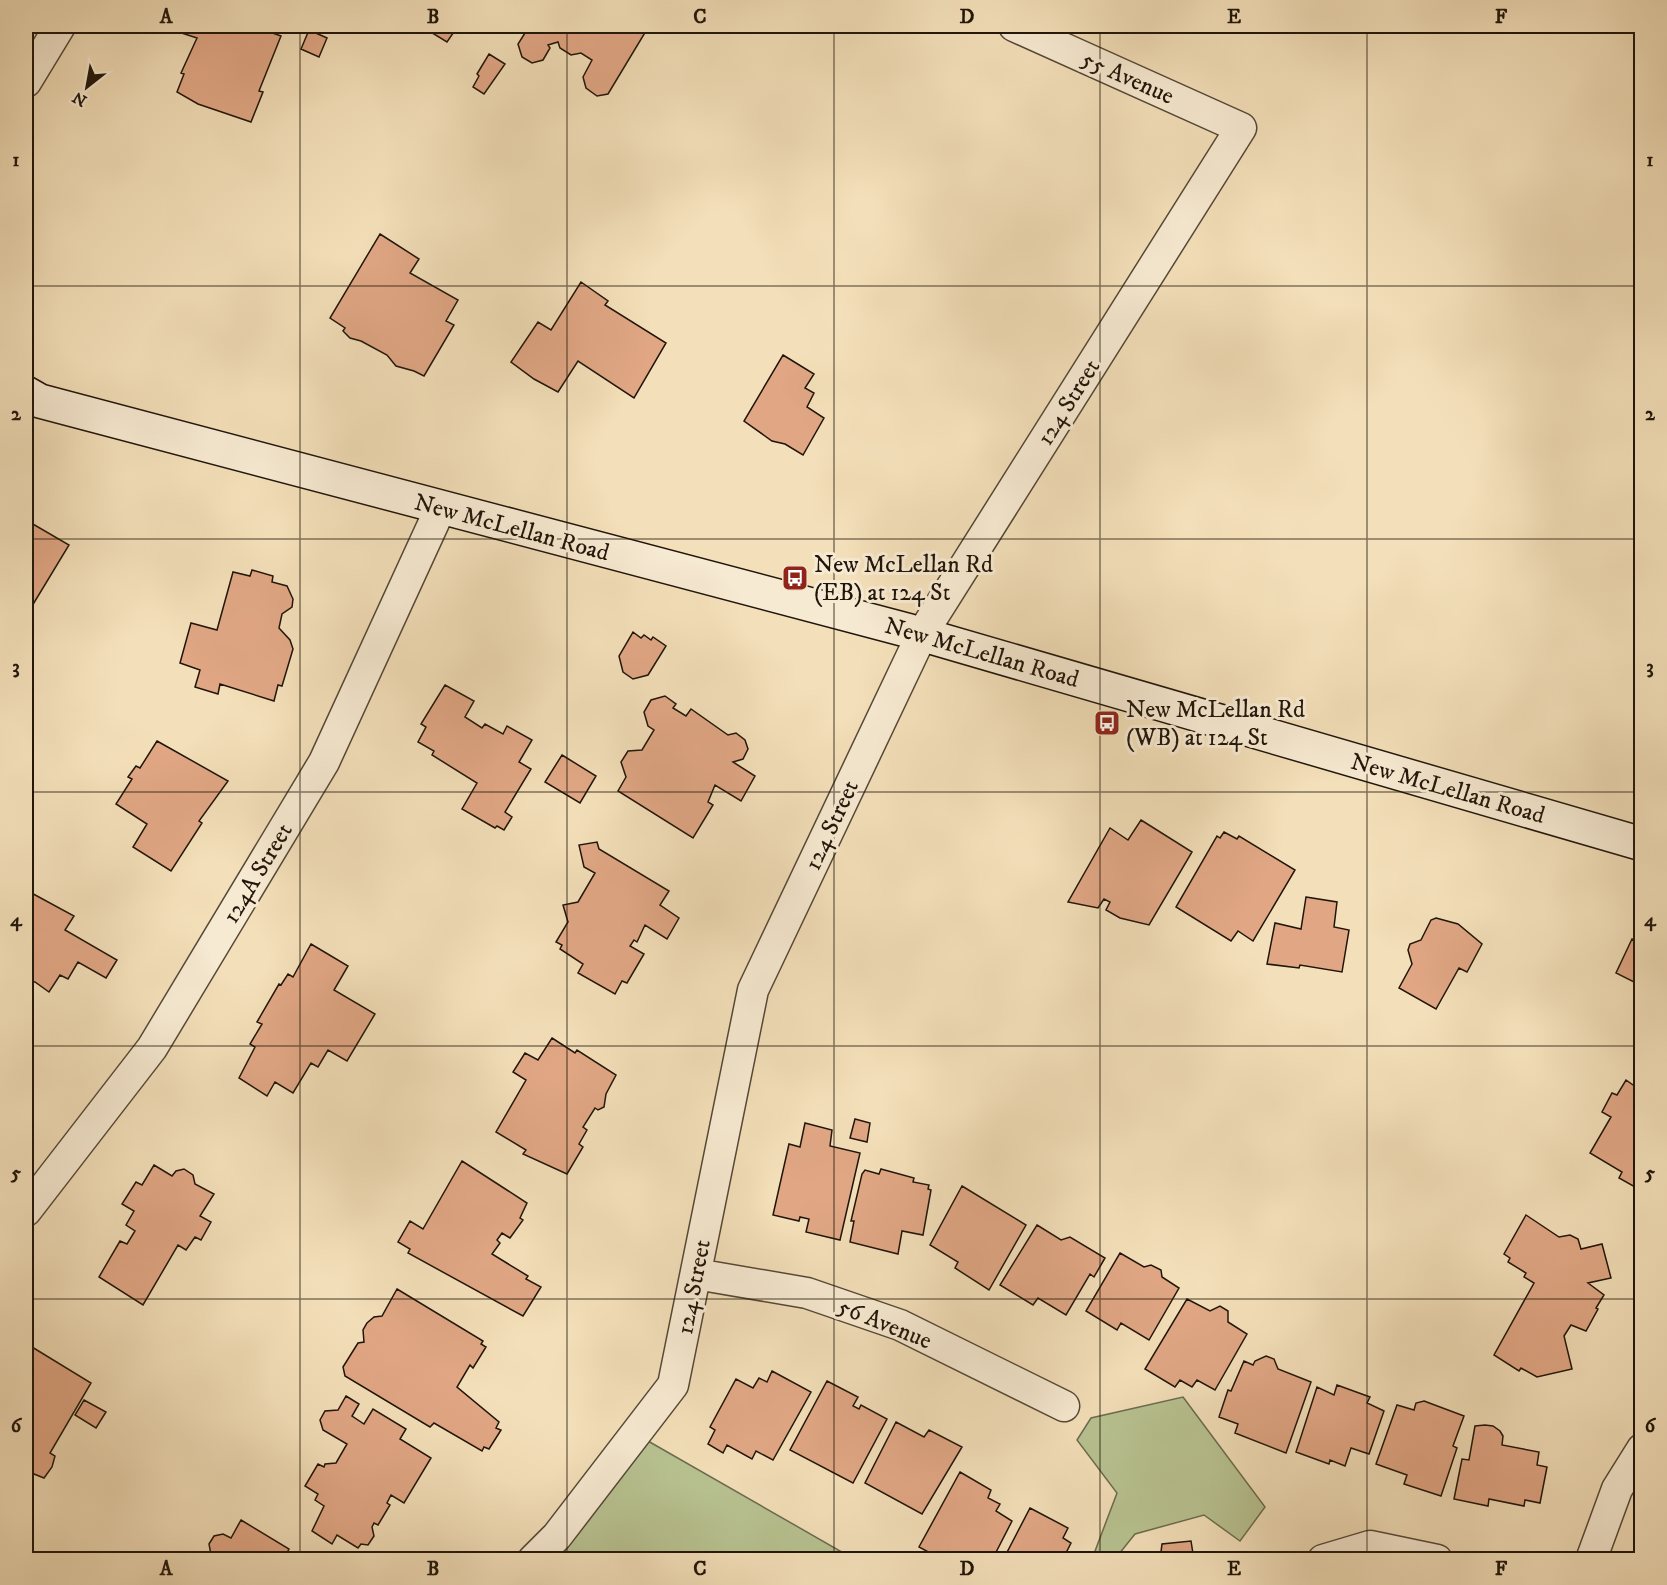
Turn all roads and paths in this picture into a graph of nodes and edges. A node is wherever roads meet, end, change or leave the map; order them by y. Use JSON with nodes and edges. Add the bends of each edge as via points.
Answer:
{"nodes":[{"id":1,"x":60,"y":26,"type":"edge"},
{"id":2,"x":1014,"y":26,"type":"edge"},
{"id":3,"x":26,"y":82,"type":"edge"},
{"id":4,"x":1241,"y":128,"type":"joint"},
{"id":5,"x":33,"y":397,"type":"edge"},
{"id":6,"x":441,"y":507,"type":"junction"},
{"id":7,"x":921,"y":634,"type":"junction"},
{"id":8,"x":1641,"y":844,"type":"edge"},
{"id":9,"x":26,"y":1211,"type":"edge"},
{"id":10,"x":696,"y":1274,"type":"junction"},
{"id":11,"x":1064,"y":1406,"type":"dead end"},
{"id":12,"x":1641,"y":1449,"type":"edge"},
{"id":13,"x":532,"y":1560,"type":"edge"},
{"id":14,"x":1323,"y":1560,"type":"edge"},
{"id":15,"x":1437,"y":1560,"type":"edge"},
{"id":16,"x":1591,"y":1560,"type":"edge"}],
"edges":[{"from":1,"to":3,"type":"street"},
{"from":2,"to":4,"type":"street","name":"55 Avenue"},
{"from":4,"to":7,"type":"street","name":"124 Street"},
{"from":5,"to":6,"type":"street","name":"New McLellan Road"},
{"from":6,"to":7,"type":"street","name":"New McLellan Road"},
{"from":6,"to":9,"type":"street","name":"124A Street","via":[[324,762],[152,1048]]},
{"from":7,"to":8,"type":"street","name":"New McLellan Road"},
{"from":7,"to":10,"type":"street","name":"124 Street","via":[[753,990]]},
{"from":10,"to":11,"type":"street","name":"56 Avenue","via":[[807,1293],[900,1325]]},
{"from":10,"to":13,"type":"street","name":"124 Street","via":[[673,1385],[557,1536]]},
{"from":12,"to":16,"type":"street","via":[[1617,1489]]},
{"from":14,"to":15,"type":"street","via":[[1370,1546]]}]}
